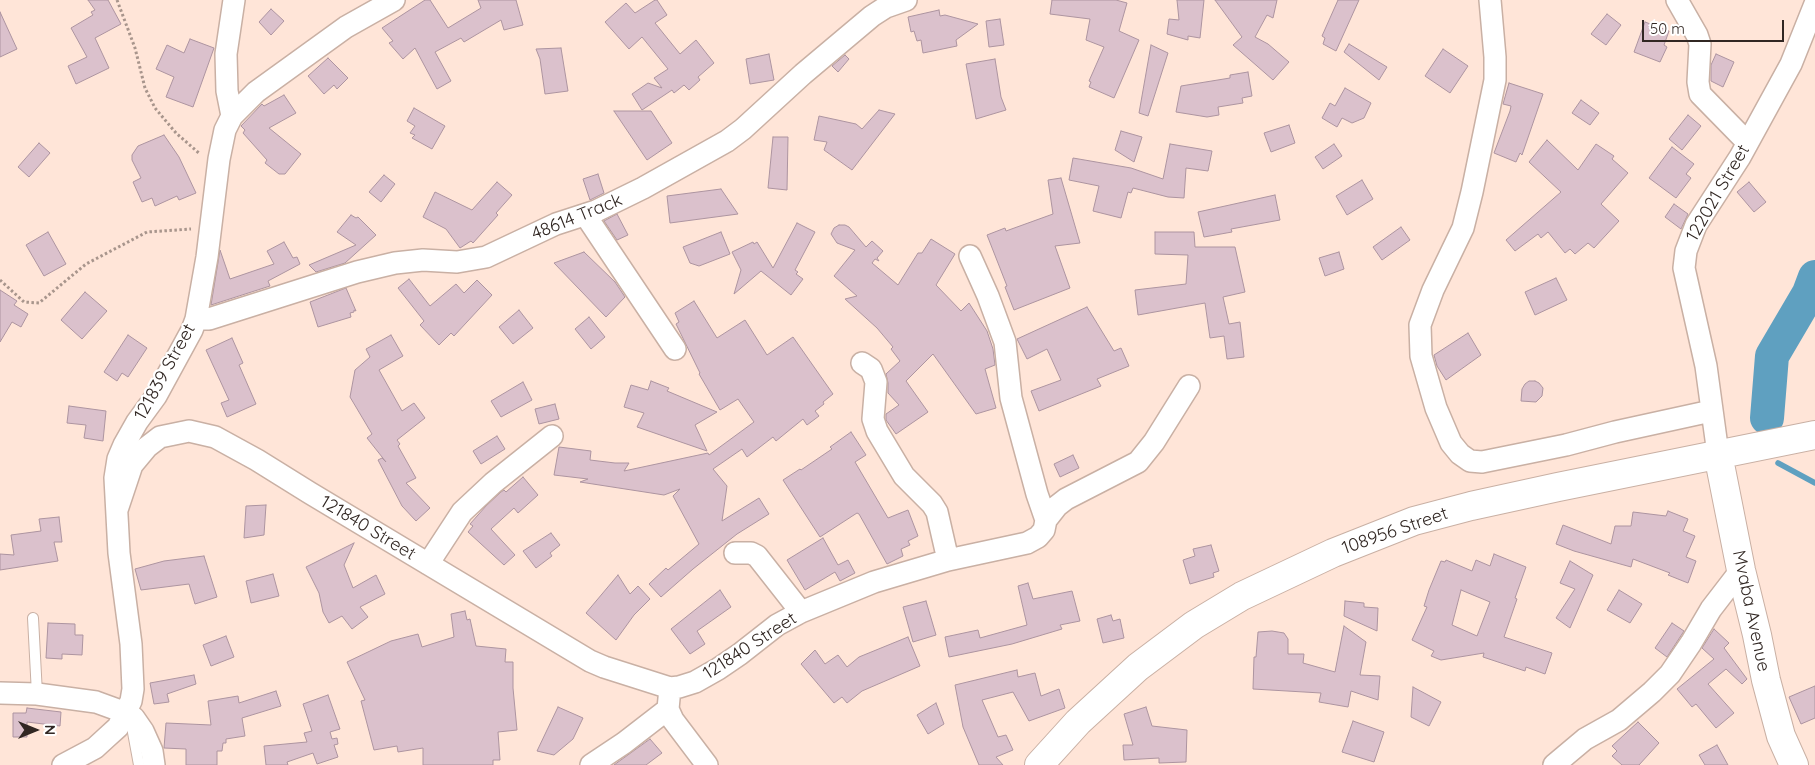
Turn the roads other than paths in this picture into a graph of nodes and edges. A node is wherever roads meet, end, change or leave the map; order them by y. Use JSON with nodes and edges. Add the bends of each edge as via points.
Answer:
{"nodes":[{"id":1,"x":234,"y":0,"type":"edge"},
{"id":2,"x":394,"y":0,"type":"edge"},
{"id":3,"x":906,"y":0,"type":"edge"},
{"id":4,"x":1490,"y":0,"type":"edge"},
{"id":5,"x":1677,"y":0,"type":"edge"},
{"id":6,"x":1815,"y":4,"type":"edge"},
{"id":7,"x":232,"y":116,"type":"junction"},
{"id":8,"x":1747,"y":142,"type":"junction"},
{"id":9,"x":586,"y":216,"type":"junction"},
{"id":10,"x":970,"y":256,"type":"dead end"},
{"id":11,"x":196,"y":318,"type":"junction"},
{"id":12,"x":675,"y":349,"type":"dead end"},
{"id":13,"x":862,"y":362,"type":"dead end"},
{"id":14,"x":1189,"y":386,"type":"dead end"},
{"id":15,"x":1712,"y":411,"type":"junction"},
{"id":16,"x":1815,"y":435,"type":"edge"},
{"id":17,"x":552,"y":436,"type":"dead end"},
{"id":18,"x":1718,"y":454,"type":"junction"},
{"id":19,"x":117,"y":510,"type":"junction"},
{"id":20,"x":1046,"y":520,"type":"junction"},
{"id":21,"x":735,"y":553,"type":"dead end"},
{"id":22,"x":948,"y":560,"type":"junction"},
{"id":23,"x":428,"y":564,"type":"junction"},
{"id":24,"x":1741,"y":570,"type":"junction"},
{"id":25,"x":801,"y":612,"type":"junction"},
{"id":26,"x":33,"y":618,"type":"dead end"},
{"id":27,"x":670,"y":688,"type":"junction"},
{"id":28,"x":0,"y":693,"type":"edge"},
{"id":29,"x":37,"y":694,"type":"junction"},
{"id":30,"x":668,"y":709,"type":"junction"},
{"id":31,"x":125,"y":714,"type":"junction"},
{"id":32,"x":63,"y":765,"type":"edge"},
{"id":33,"x":139,"y":765,"type":"edge"},
{"id":34,"x":154,"y":765,"type":"edge"},
{"id":35,"x":591,"y":765,"type":"edge"},
{"id":36,"x":708,"y":765,"type":"edge"},
{"id":37,"x":1038,"y":765,"type":"edge"},
{"id":38,"x":1554,"y":765,"type":"edge"},
{"id":39,"x":1794,"y":765,"type":"edge"}],
"edges":[{"from":1,"to":7,"type":"street","via":[[226,54],[227,91]]},
{"from":2,"to":7,"type":"street","name":"121839 Street","via":[[346,27],[256,92]]},
{"from":3,"to":9,"type":"street","name":"48614 Track","via":[[872,16],[727,141]]},
{"from":4,"to":15,"type":"street","via":[[1495,80],[1472,192],[1463,228],[1420,325],[1421,356],[1436,408],[1451,443],[1470,461],[1482,462]]},
{"from":5,"to":8,"type":"street","via":[[1700,44],[1700,94]]},
{"from":6,"to":8,"type":"street","name":"122021 Street","via":[[1791,64]]},
{"from":7,"to":11,"type":"street","name":"121839 Street","via":[[225,130],[219,159]]},
{"from":8,"to":15,"type":"street","name":"122021 Street","via":[[1696,225],[1686,251],[1684,268],[1706,366]]},
{"from":9,"to":11,"type":"street","name":"48614 Track","via":[[556,224],[486,257],[457,262],[423,260],[395,263],[209,319]]},
{"from":9,"to":12,"type":"street"},
{"from":10,"to":20,"type":"street","via":[[1005,342],[1011,398]]},
{"from":11,"to":19,"type":"street","name":"121839 Street","via":[[156,396],[118,459],[115,478]]},
{"from":13,"to":22,"type":"street","via":[[871,369],[876,382],[873,419],[877,431],[904,476],[938,512]]},
{"from":14,"to":20,"type":"street","name":"121840 Street","via":[[1138,462],[1066,499]]},
{"from":15,"to":18,"type":"street","name":"122021 Street"},
{"from":16,"to":18,"type":"street","name":"108956 Street"},
{"from":17,"to":23,"type":"street","via":[[462,512]]},
{"from":18,"to":24,"type":"street","name":"Mvaba Avenue"},
{"from":18,"to":37,"type":"street","name":"108956 Street","via":[[1423,518],[1332,553],[1242,596],[1194,625],[1131,673]]},
{"from":19,"to":23,"type":"street","name":"121840 Street","via":[[132,465],[147,447],[160,437],[200,432],[214,436],[257,460]]},
{"from":19,"to":31,"type":"street","name":"121839 Street","via":[[133,670],[131,701]]},
{"from":20,"to":22,"type":"street","name":"121840 Street","via":[[1038,538],[1027,543]]},
{"from":21,"to":25,"type":"street","via":[[757,556]]},
{"from":22,"to":25,"type":"street","name":"121840 Street","via":[[874,582]]},
{"from":23,"to":27,"type":"street","name":"121840 Street","via":[[590,661]]},
{"from":24,"to":38,"type":"street","via":[[1710,609],[1670,674],[1618,720],[1585,739]]},
{"from":24,"to":39,"type":"street","name":"Mvaba Avenue","via":[[1781,736]]},
{"from":25,"to":27,"type":"street","name":"121840 Street","via":[[777,625],[718,669],[695,682]]},
{"from":26,"to":29,"type":"lane"},
{"from":27,"to":30,"type":"street"},
{"from":28,"to":29,"type":"street"},
{"from":29,"to":31,"type":"street","via":[[96,702]]},
{"from":30,"to":35,"type":"street"},
{"from":30,"to":36,"type":"street"},
{"from":31,"to":32,"type":"street","name":"121839 Street","via":[[118,727],[96,748]]},
{"from":31,"to":33,"type":"lane","via":[[134,734]]},
{"from":31,"to":34,"type":"street","via":[[134,718],[143,731]]}]}
